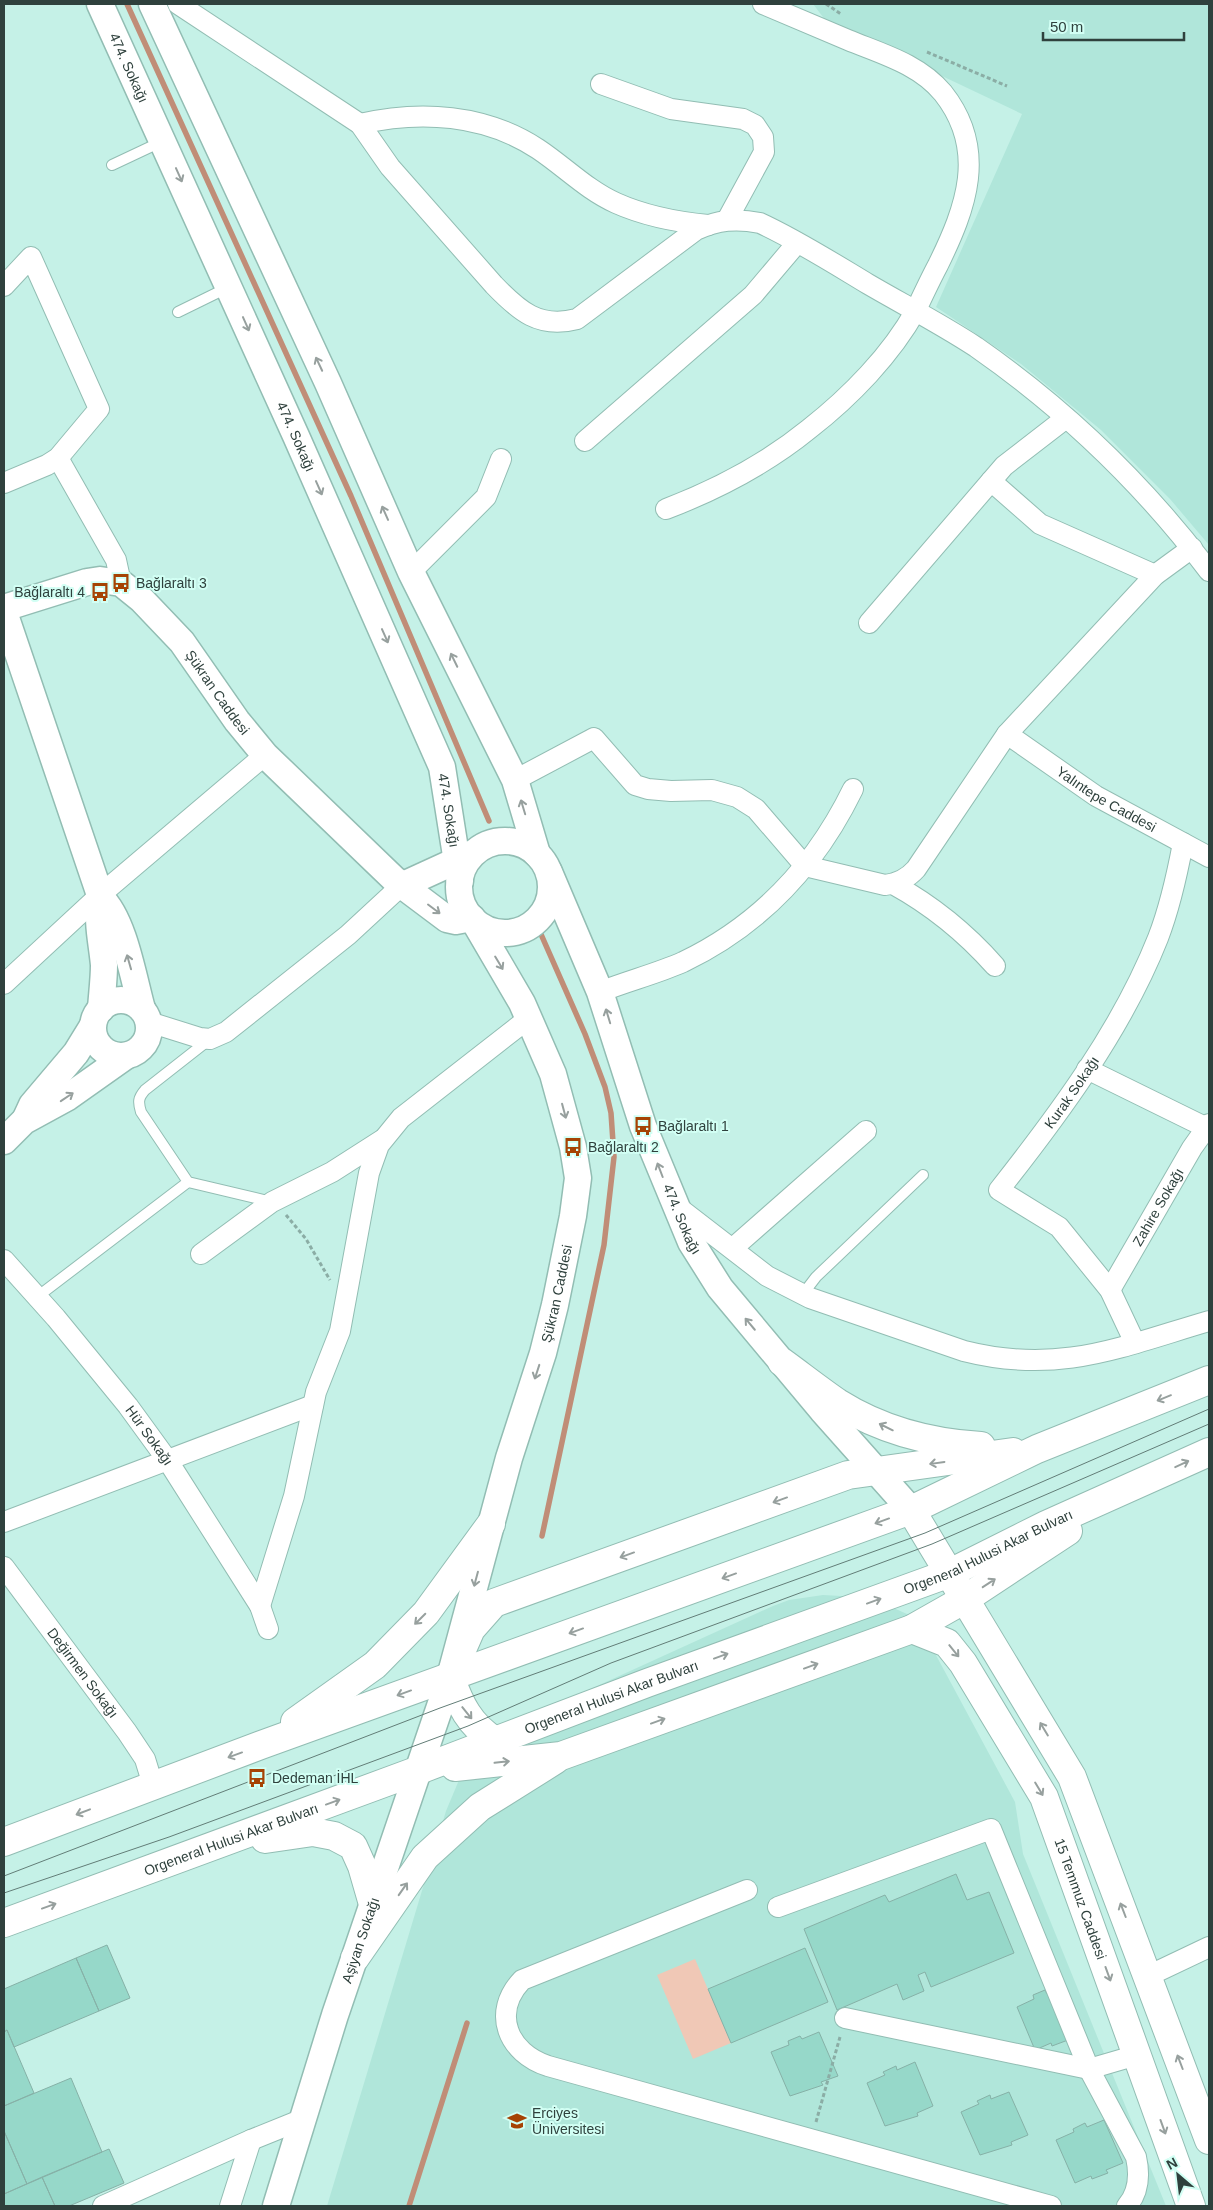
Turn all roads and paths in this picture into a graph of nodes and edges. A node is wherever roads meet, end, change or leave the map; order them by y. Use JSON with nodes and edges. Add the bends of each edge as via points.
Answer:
{"nodes":[{"id":1,"x":100,"y":4,"type":"edge"},
{"id":2,"x":152,"y":4,"type":"edge"},
{"id":3,"x":178,"y":4,"type":"edge"},
{"id":4,"x":763,"y":4,"type":"edge"},
{"id":5,"x":601,"y":84,"type":"dead end"},
{"id":6,"x":360,"y":124,"type":"junction"},
{"id":7,"x":163,"y":141,"type":"junction"},
{"id":8,"x":112,"y":165,"type":"dead end"},
{"id":9,"x":727,"y":220,"type":"junction"},
{"id":10,"x":708,"y":225,"type":"junction"},
{"id":11,"x":796,"y":243,"type":"junction"},
{"id":12,"x":4,"y":286,"type":"edge"},
{"id":13,"x":229,"y":287,"type":"junction"},
{"id":14,"x":915,"y":311,"type":"junction"},
{"id":15,"x":178,"y":312,"type":"dead end"},
{"id":16,"x":1066,"y":418,"type":"junction"},
{"id":17,"x":585,"y":441,"type":"dead end"},
{"id":18,"x":58,"y":458,"type":"junction"},
{"id":19,"x":501,"y":459,"type":"dead end"},
{"id":20,"x":991,"y":481,"type":"junction"},
{"id":21,"x":4,"y":483,"type":"edge"},
{"id":22,"x":666,"y":508,"type":"dead end"},
{"id":23,"x":1192,"y":548,"type":"junction"},
{"id":24,"x":1209,"y":571,"type":"edge"},
{"id":25,"x":411,"y":572,"type":"junction"},
{"id":26,"x":1155,"y":575,"type":"junction"},
{"id":27,"x":121,"y":583,"type":"junction"},
{"id":28,"x":4,"y":610,"type":"edge"},
{"id":29,"x":869,"y":623,"type":"dead end"},
{"id":30,"x":1007,"y":734,"type":"junction"},
{"id":31,"x":265,"y":755,"type":"junction"},
{"id":32,"x":515,"y":780,"type":"junction"},
{"id":33,"x":854,"y":789,"type":"dead end"},
{"id":34,"x":1183,"y":843,"type":"junction"},
{"id":35,"x":1209,"y":857,"type":"edge"},
{"id":36,"x":543,"y":863,"type":"junction"},
{"id":37,"x":464,"y":864,"type":"junction"},
{"id":38,"x":805,"y":866,"type":"junction"},
{"id":39,"x":893,"y":884,"type":"junction"},
{"id":40,"x":401,"y":886,"type":"junction"},
{"id":41,"x":100,"y":896,"type":"junction"},
{"id":42,"x":473,"y":920,"type":"junction"},
{"id":43,"x":996,"y":966,"type":"dead end"},
{"id":44,"x":4,"y":984,"type":"edge"},
{"id":45,"x":600,"y":992,"type":"junction"},
{"id":46,"x":145,"y":1015,"type":"junction"},
{"id":47,"x":97,"y":1018,"type":"junction"},
{"id":48,"x":529,"y":1018,"type":"junction"},
{"id":49,"x":210,"y":1039,"type":"junction"},
{"id":50,"x":126,"y":1056,"type":"junction"},
{"id":51,"x":1087,"y":1069,"type":"junction"},
{"id":52,"x":24,"y":1121,"type":"junction"},
{"id":53,"x":1208,"y":1126,"type":"edge"},
{"id":54,"x":866,"y":1131,"type":"dead end"},
{"id":55,"x":4,"y":1140,"type":"edge"},
{"id":56,"x":382,"y":1140,"type":"junction"},
{"id":57,"x":923,"y":1175,"type":"dead end"},
{"id":58,"x":188,"y":1182,"type":"junction"},
{"id":59,"x":272,"y":1202,"type":"junction"},
{"id":60,"x":674,"y":1204,"type":"junction"},
{"id":61,"x":733,"y":1248,"type":"junction"},
{"id":62,"x":201,"y":1254,"type":"dead end"},
{"id":63,"x":4,"y":1260,"type":"edge"},
{"id":64,"x":1110,"y":1290,"type":"junction"},
{"id":65,"x":803,"y":1294,"type":"junction"},
{"id":66,"x":37,"y":1297,"type":"junction"},
{"id":67,"x":344,"y":1312,"type":"junction"},
{"id":68,"x":1209,"y":1321,"type":"edge"},
{"id":69,"x":1135,"y":1343,"type":"junction"},
{"id":70,"x":782,"y":1362,"type":"junction"},
{"id":71,"x":1209,"y":1380,"type":"edge"},
{"id":72,"x":313,"y":1406,"type":"junction"},
{"id":73,"x":1038,"y":1449,"type":"junction"},
{"id":74,"x":1209,"y":1452,"type":"edge"},
{"id":75,"x":168,"y":1462,"type":"junction"},
{"id":76,"x":877,"y":1471,"type":"junction"},
{"id":77,"x":1142,"y":1482,"type":"junction"},
{"id":78,"x":911,"y":1510,"type":"junction"},
{"id":79,"x":4,"y":1522,"type":"edge"},
{"id":80,"x":491,"y":1524,"type":"junction"},
{"id":81,"x":4,"y":1567,"type":"edge"},
{"id":82,"x":950,"y":1573,"type":"junction"},
{"id":83,"x":965,"y":1599,"type":"junction"},
{"id":84,"x":260,"y":1606,"type":"junction"},
{"id":85,"x":268,"y":1629,"type":"dead end"},
{"id":86,"x":912,"y":1629,"type":"junction"},
{"id":87,"x":450,"y":1677,"type":"junction"},
{"id":88,"x":495,"y":1741,"type":"junction"},
{"id":89,"x":261,"y":1745,"type":"junction"},
{"id":90,"x":561,"y":1756,"type":"junction"},
{"id":91,"x":418,"y":1770,"type":"junction"},
{"id":92,"x":153,"y":1785,"type":"junction"},
{"id":93,"x":4,"y":1842,"type":"edge"},
{"id":94,"x":216,"y":1845,"type":"junction"},
{"id":95,"x":747,"y":1890,"type":"dead end"},
{"id":96,"x":373,"y":1904,"type":"junction"},
{"id":97,"x":778,"y":1907,"type":"dead end"},
{"id":98,"x":4,"y":1924,"type":"edge"},
{"id":99,"x":1209,"y":1947,"type":"edge"},
{"id":100,"x":355,"y":1958,"type":"junction"},
{"id":101,"x":1148,"y":1976,"type":"junction"},
{"id":102,"x":845,"y":2018,"type":"joint"},
{"id":103,"x":1137,"y":2055,"type":"junction"},
{"id":104,"x":1089,"y":2069,"type":"junction"},
{"id":105,"x":303,"y":2119,"type":"junction"},
{"id":106,"x":1207,"y":2124,"type":"edge"},
{"id":107,"x":250,"y":2140,"type":"junction"},
{"id":108,"x":811,"y":2140,"type":"junction"},
{"id":109,"x":103,"y":2206,"type":"edge"},
{"id":110,"x":230,"y":2206,"type":"edge"},
{"id":111,"x":276,"y":2206,"type":"edge"},
{"id":112,"x":1051,"y":2206,"type":"edge"},
{"id":113,"x":1127,"y":2206,"type":"edge"},
{"id":114,"x":1191,"y":2206,"type":"edge"}],
"edges":[{"from":1,"to":7,"type":"street","name":"474. Sokağı"},
{"from":25,"to":2,"type":"street","name":"474. Sokağı","one_way":true,"via":[[324,374]]},
{"from":3,"to":6,"type":"street"},
{"from":4,"to":14,"type":"street","via":[[912,66],[934,83],[954,109],[965,133],[969,155],[965,199],[954,232]]},
{"from":5,"to":9,"type":"street","via":[[671,109],[743,119],[760,130],[764,152]]},
{"from":6,"to":10,"type":"street","via":[[409,116],[478,123],[515,136],[536,148],[594,191],[616,203],[663,218]]},
{"from":6,"to":10,"type":"street","via":[[390,167],[494,285],[538,320],[558,322],[577,319],[696,230]]},
{"from":7,"to":8,"type":"lane"},
{"from":7,"to":13,"type":"street","name":"474. Sokağı","one_way":true},
{"from":9,"to":10,"type":"street"},
{"from":9,"to":11,"type":"street","via":[[760,223]]},
{"from":11,"to":14,"type":"street"},
{"from":11,"to":17,"type":"street","via":[[753,295]]},
{"from":12,"to":18,"type":"street","via":[[31,257],[99,409]]},
{"from":13,"to":15,"type":"lane"},
{"from":13,"to":37,"type":"street","name":"474. Sokağı","one_way":true,"via":[[442,767]]},
{"from":14,"to":16,"type":"street","via":[[1006,369]]},
{"from":14,"to":22,"type":"street","via":[[858,385],[811,428],[734,479]]},
{"from":16,"to":20,"type":"street","via":[[1004,466]]},
{"from":16,"to":23,"type":"street","via":[[1144,492]]},
{"from":18,"to":21,"type":"street"},
{"from":18,"to":27,"type":"street","via":[[116,560]]},
{"from":19,"to":25,"type":"street","via":[[486,497]]},
{"from":20,"to":26,"type":"street","via":[[1040,524]]},
{"from":20,"to":29,"type":"street"},
{"from":23,"to":24,"type":"street"},
{"from":23,"to":26,"type":"street"},
{"from":32,"to":25,"type":"street","name":"474. Sokağı","one_way":true},
{"from":26,"to":30,"type":"street"},
{"from":27,"to":28,"type":"street","via":[[87,582]]},
{"from":27,"to":31,"type":"street","name":"Şükran Caddesi","via":[[182,642]]},
{"from":28,"to":41,"type":"street"},
{"from":30,"to":34,"type":"street","name":"Yalıntepe Caddesi","via":[[1096,796]]},
{"from":30,"to":39,"type":"street","via":[[916,869]]},
{"from":31,"to":40,"type":"street","name":"Şükran Caddesi"},
{"from":31,"to":41,"type":"street"},
{"from":36,"to":32,"type":"street","name":"474. Sokağı","one_way":true},
{"from":32,"to":38,"type":"street","via":[[594,738],[635,785],[670,791],[712,790],[747,802]]},
{"from":33,"to":38,"type":"street","via":[[830,833]]},
{"from":34,"to":35,"type":"street","name":"Yalıntepe Caddesi"},
{"from":34,"to":51,"type":"street","name":"Kurak Sokağı","via":[[1168,906],[1148,960],[1132,994]]},
{"from":36,"to":37,"type":"street","via":[[528,847],[495,842]]},
{"from":36,"to":42,"type":"street","via":[[551,894],[535,922],[515,932],[504,933],[488,930]]},
{"from":36,"to":45,"type":"street","name":"474. Sokağı"},
{"from":37,"to":40,"type":"street"},
{"from":37,"to":42,"type":"street","via":[[462,902]]},
{"from":38,"to":39,"type":"street","via":[[885,885]]},
{"from":38,"to":45,"type":"street","via":[[758,914],[710,948],[652,974]]},
{"from":39,"to":43,"type":"street","via":[[952,923]]},
{"from":40,"to":42,"type":"street","name":"Şükran Caddesi","one_way":true,"via":[[447,919]]},
{"from":40,"to":49,"type":"street","via":[[348,935],[226,1032]]},
{"from":41,"to":44,"type":"street"},
{"from":46,"to":41,"type":"street","one_way":true,"via":[[118,923],[110,906]]},
{"from":41,"to":47,"type":"street","via":[[98,911],[104,967]]},
{"from":42,"to":48,"type":"street","name":"Şükran Caddesi","one_way":true},
{"from":60,"to":45,"type":"street","name":"474. Sokağı","one_way":true,"via":[[643,1126]]},
{"from":46,"to":47,"type":"street","via":[[134,1003],[124,1000],[109,1002]]},
{"from":46,"to":49,"type":"street","via":[[200,1038]]},
{"from":46,"to":50,"type":"street","via":[[149,1032],[143,1046]]},
{"from":47,"to":50,"type":"street","via":[[94,1037],[102,1050],[111,1055]]},
{"from":47,"to":52,"type":"street","via":[[76,1053],[32,1105]]},
{"from":48,"to":56,"type":"street","via":[[401,1118]]},
{"from":48,"to":80,"type":"street","name":"Şükran Caddesi","one_way":true,"via":[[564,1110],[578,1178],[555,1305]]},
{"from":49,"to":58,"type":"lane","via":[[145,1090],[138,1103]]},
{"from":52,"to":50,"type":"street","one_way":true,"via":[[68,1097]]},
{"from":51,"to":53,"type":"street"},
{"from":51,"to":64,"type":"street","name":"Kurak Sokağı","via":[[1035,1145],[999,1190],[1059,1227]]},
{"from":52,"to":55,"type":"street"},
{"from":53,"to":64,"type":"street","name":"Zahire Sokağı"},
{"from":54,"to":61,"type":"street"},
{"from":56,"to":59,"type":"street","via":[[332,1172]]},
{"from":56,"to":67,"type":"street","via":[[369,1173]]},
{"from":57,"to":65,"type":"lane"},
{"from":58,"to":59,"type":"lane"},
{"from":58,"to":66,"type":"lane"},
{"from":59,"to":62,"type":"street"},
{"from":59,"to":67,"type":"path","via":[[292,1220],[306,1239],[333,1285]]},
{"from":60,"to":61,"type":"street"},
{"from":70,"to":60,"type":"street","name":"474. Sokağı","one_way":true,"via":[[720,1288],[691,1242]]},
{"from":61,"to":65,"type":"street","via":[[767,1276]]},
{"from":63,"to":66,"type":"street","name":"Hür Sokağı"},
{"from":64,"to":69,"type":"street"},
{"from":65,"to":69,"type":"street","via":[[964,1351],[995,1358],[1056,1361]]},
{"from":66,"to":75,"type":"street","name":"Hür Sokağı","via":[[92,1362]]},
{"from":67,"to":72,"type":"street"},
{"from":68,"to":69,"type":"street"},
{"from":73,"to":70,"type":"main road","one_way":true,"via":[[950,1444],[895,1431],[839,1404]]},
{"from":70,"to":76,"type":"street","name":"474. Sokağı"},
{"from":71,"to":73,"type":"main road","one_way":true},
{"from":72,"to":75,"type":"street"},
{"from":72,"to":84,"type":"street","via":[[294,1496]]},
{"from":73,"to":76,"type":"main road","one_way":true},
{"from":73,"to":78,"type":"main road"},
{"from":77,"to":74,"type":"main road","name":"Orgeneral Hulusi Akar Bulvarı","one_way":true},
{"from":75,"to":79,"type":"street"},
{"from":75,"to":84,"type":"street","name":"Hür Sokağı"},
{"from":76,"to":78,"type":"street","name":"474. Sokağı"},
{"from":76,"to":87,"type":"main road","one_way":true,"via":[[848,1475],[494,1602],[471,1629]]},
{"from":77,"to":82,"type":"main road","name":"Orgeneral Hulusi Akar Bulvarı"},
{"from":83,"to":77,"type":"main road","one_way":true},
{"from":78,"to":82,"type":"main road"},
{"from":78,"to":87,"type":"main road","one_way":true},
{"from":80,"to":87,"type":"street","name":"Şükran Caddesi","one_way":true},
{"from":80,"to":89,"type":"main road","one_way":true,"via":[[426,1613],[375,1664],[316,1709]]},
{"from":81,"to":92,"type":"street","name":"Değirmen Sokağı","via":[[128,1732],[145,1759]]},
{"from":82,"to":83,"type":"main road"},
{"from":88,"to":82,"type":"main road","name":"Orgeneral Hulusi Akar Bulvarı","one_way":true},
{"from":83,"to":86,"type":"main road"},
{"from":101,"to":83,"type":"main road","one_way":true,"via":[[1072,1777]]},
{"from":84,"to":85,"type":"street","name":"Hür Sokağı"},
{"from":90,"to":86,"type":"main road","one_way":true},
{"from":86,"to":103,"type":"main road","name":"15 Temmuz Caddesi","one_way":true,"via":[[947,1643],[963,1663],[1044,1796]]},
{"from":87,"to":88,"type":"main road","one_way":true,"via":[[461,1707],[484,1734]]},
{"from":87,"to":89,"type":"main road","one_way":true},
{"from":87,"to":91,"type":"street","name":"Aşiyan Sokağı"},
{"from":88,"to":91,"type":"main road","name":"Orgeneral Hulusi Akar Bulvarı"},
{"from":89,"to":92,"type":"main road","one_way":true},
{"from":91,"to":90,"type":"main road","one_way":true},
{"from":100,"to":90,"type":"main road","one_way":true,"via":[[425,1857],[480,1807]]},
{"from":94,"to":91,"type":"main road","name":"Orgeneral Hulusi Akar Bulvarı","one_way":true},
{"from":91,"to":96,"type":"street","name":"Aşiyan Sokağı"},
{"from":92,"to":93,"type":"main road","one_way":true},
{"from":94,"to":96,"type":"main road","via":[[313,1832],[334,1836],[353,1846]]},
{"from":98,"to":94,"type":"main road","name":"Orgeneral Hulusi Akar Bulvarı","one_way":true},
{"from":95,"to":108,"type":"street","via":[[522,1980],[508,2003],[508,2030],[517,2047],[536,2062]]},
{"from":96,"to":100,"type":"street","name":"Aşiyan Sokağı"},
{"from":97,"to":104,"type":"street","via":[[990,1829]]},
{"from":99,"to":101,"type":"street"},
{"from":100,"to":105,"type":"street","name":"Aşiyan Sokağı"},
{"from":106,"to":101,"type":"main road","one_way":true},
{"from":102,"to":104,"type":"street"},
{"from":102,"to":108,"type":"path"},
{"from":103,"to":104,"type":"street"},
{"from":103,"to":114,"type":"main road","name":"15 Temmuz Caddesi","one_way":true},
{"from":104,"to":113,"type":"street","via":[[1136,2157],[1137,2187]]},
{"from":105,"to":107,"type":"street"},
{"from":105,"to":111,"type":"street","name":"Aşiyan Sokağı"},
{"from":107,"to":109,"type":"street"},
{"from":107,"to":110,"type":"street"},
{"from":108,"to":112,"type":"street"}]}
